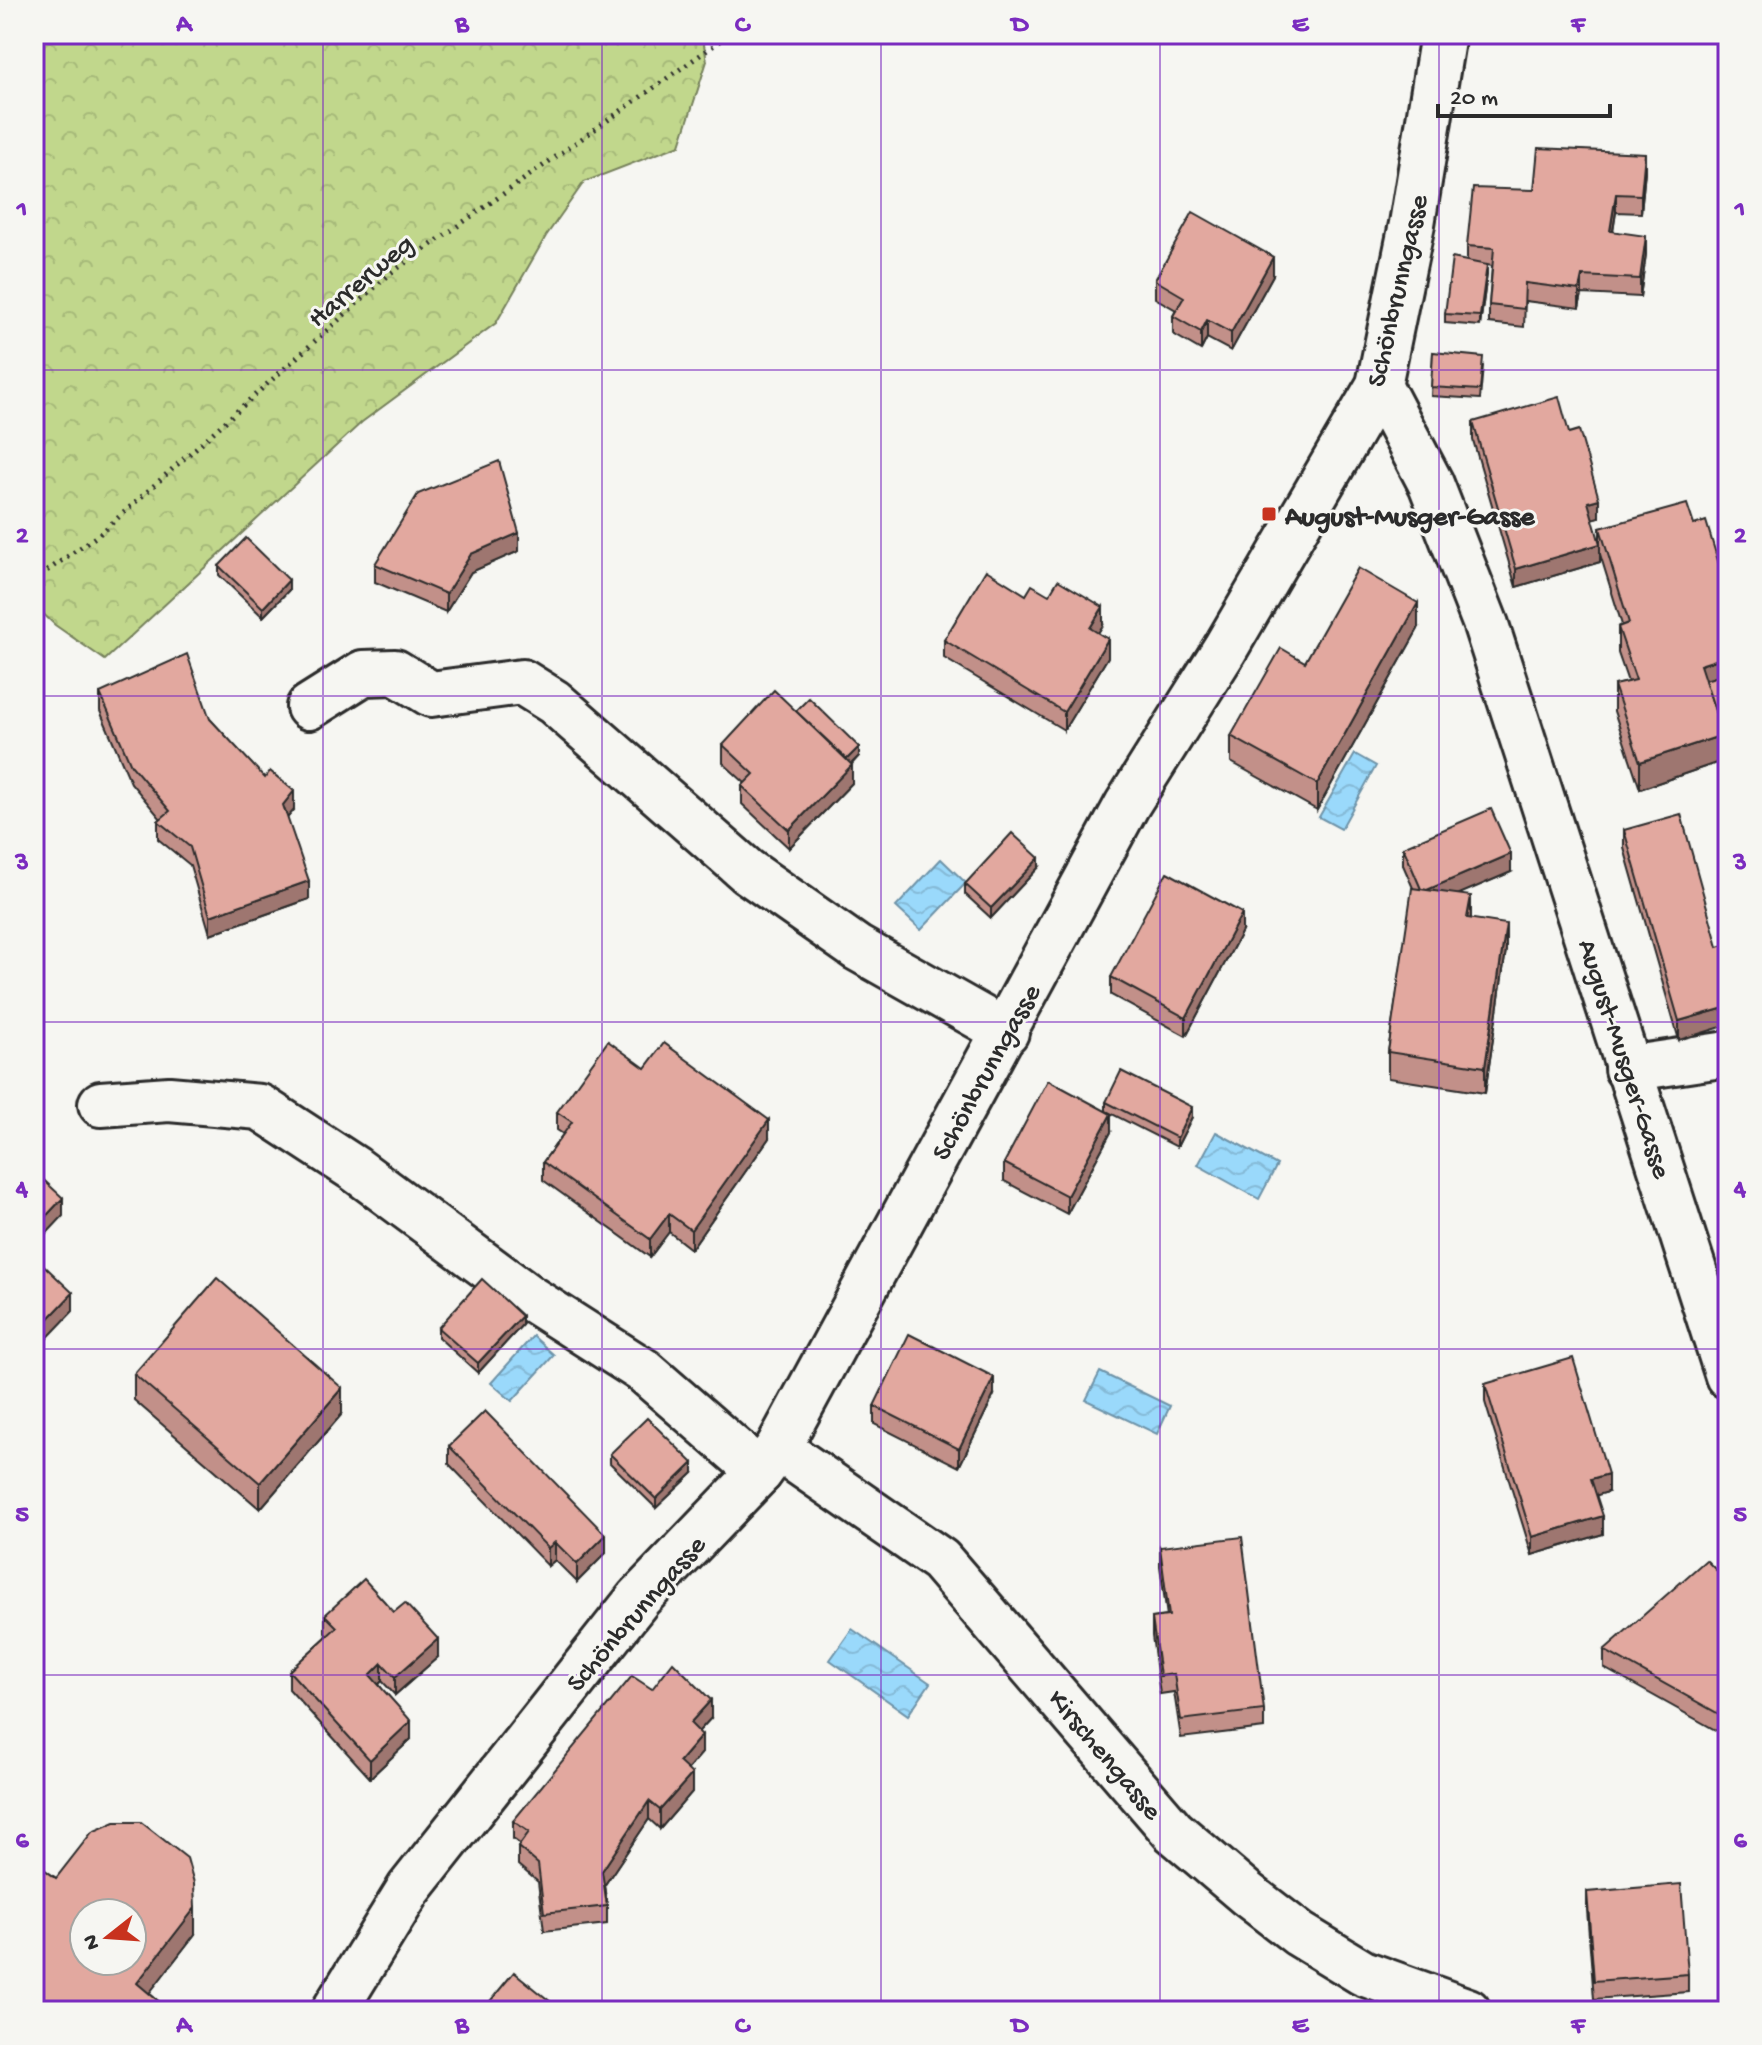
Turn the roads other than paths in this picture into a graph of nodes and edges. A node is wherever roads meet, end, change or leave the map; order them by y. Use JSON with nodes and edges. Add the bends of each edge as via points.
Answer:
{"nodes":[{"id":1,"x":1443,"y":34,"type":"edge"},
{"id":2,"x":1379,"y":385,"type":"junction"},
{"id":3,"x":309,"y":707,"type":"dead end"},
{"id":4,"x":1006,"y":1032,"type":"junction"},
{"id":5,"x":1728,"y":1054,"type":"edge"},
{"id":6,"x":1627,"y":1069,"type":"junction"},
{"id":7,"x":101,"y":1104,"type":"dead end"},
{"id":8,"x":1728,"y":1376,"type":"edge"},
{"id":9,"x":769,"y":1460,"type":"junction"},
{"id":10,"x":334,"y":2011,"type":"edge"},
{"id":11,"x":1468,"y":2011,"type":"edge"}],
"edges":[{"from":1,"to":2,"type":"street","name":"Schönbrunngasse"},
{"from":2,"to":4,"type":"street","name":"Schönbrunngasse","via":[[1127,805]]},
{"from":2,"to":6,"type":"street","name":"August-Musger-Gasse","via":[[1431,484],[1486,625]]},
{"from":3,"to":4,"type":"street","via":[[363,673],[395,672],[431,694],[522,682],[554,702],[747,871],[857,948]]},
{"from":4,"to":9,"type":"street","name":"Schönbrunngasse"},
{"from":5,"to":6,"type":"street"},
{"from":6,"to":8,"type":"street","name":"August-Musger-Gasse"},
{"from":7,"to":9,"type":"street","name":"Kirschengasse","via":[[169,1099],[260,1107]]},
{"from":9,"to":10,"type":"street","name":"Schönbrunngasse","via":[[639,1598],[409,1889]]},
{"from":9,"to":11,"type":"street","name":"Kirschengasse","via":[[940,1560],[1173,1831],[1247,1894],[1363,1973]]}]}
